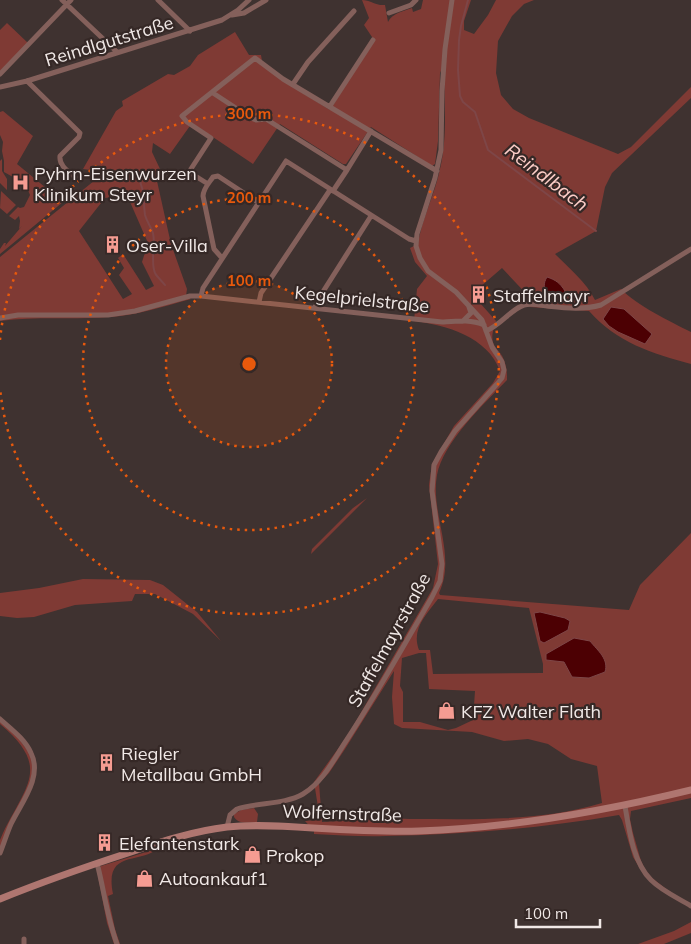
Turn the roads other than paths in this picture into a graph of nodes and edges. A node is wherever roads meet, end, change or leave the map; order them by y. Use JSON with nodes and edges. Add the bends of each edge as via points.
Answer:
{"nodes":[{"id":1,"x":158,"y":0,"type":"edge"},
{"id":2,"x":249,"y":0,"type":"edge"},
{"id":3,"x":266,"y":0,"type":"edge"},
{"id":4,"x":416,"y":0,"type":"edge"},
{"id":5,"x":452,"y":0,"type":"edge"},
{"id":6,"x":67,"y":1,"type":"edge"},
{"id":7,"x":354,"y":11,"type":"dead end"},
{"id":8,"x":389,"y":13,"type":"dead end"},
{"id":9,"x":231,"y":16,"type":"junction"},
{"id":10,"x":190,"y":31,"type":"junction"},
{"id":11,"x":372,"y":40,"type":"dead end"},
{"id":12,"x":117,"y":52,"type":"junction"},
{"id":13,"x":0,"y":74,"type":"edge"},
{"id":14,"x":27,"y":81,"type":"junction"},
{"id":15,"x":293,"y":84,"type":"junction"},
{"id":16,"x":0,"y":87,"type":"edge"},
{"id":17,"x":213,"y":93,"type":"junction"},
{"id":18,"x":330,"y":106,"type":"junction"},
{"id":19,"x":371,"y":131,"type":"junction"},
{"id":20,"x":347,"y":170,"type":"junction"},
{"id":21,"x":437,"y":171,"type":"junction"},
{"id":22,"x":75,"y":177,"type":"dead end"},
{"id":23,"x":208,"y":184,"type":"junction"},
{"id":24,"x":331,"y":190,"type":"junction"},
{"id":25,"x":259,"y":203,"type":"junction"},
{"id":26,"x":371,"y":216,"type":"junction"},
{"id":27,"x":416,"y":241,"type":"junction"},
{"id":28,"x":691,"y":249,"type":"edge"},
{"id":29,"x":222,"y":258,"type":"junction"},
{"id":30,"x":201,"y":296,"type":"junction"},
{"id":31,"x":259,"y":302,"type":"junction"},
{"id":32,"x":469,"y":307,"type":"junction"},
{"id":33,"x":315,"y":308,"type":"junction"},
{"id":34,"x":0,"y":318,"type":"edge"},
{"id":35,"x":463,"y":321,"type":"junction"},
{"id":36,"x":485,"y":328,"type":"junction"},
{"id":37,"x":0,"y":719,"type":"edge"},
{"id":38,"x":691,"y":790,"type":"edge"},
{"id":39,"x":625,"y":806,"type":"junction"},
{"id":40,"x":227,"y":827,"type":"junction"},
{"id":41,"x":0,"y":853,"type":"edge"},
{"id":42,"x":97,"y":863,"type":"junction"},
{"id":43,"x":0,"y":899,"type":"edge"},
{"id":44,"x":691,"y":906,"type":"edge"},
{"id":45,"x":117,"y":944,"type":"edge"}],
"edges":[{"from":1,"to":10,"type":"street"},
{"from":2,"to":9,"type":"street","name":"Reindlgutstraße"},
{"from":3,"to":9,"type":"street","via":[[244,13]]},
{"from":4,"to":8,"type":"street"},
{"from":5,"to":21,"type":"street","via":[[444,49],[441,150]]},
{"from":6,"to":12,"type":"street"},
{"from":6,"to":13,"type":"street"},
{"from":7,"to":15,"type":"street","via":[[308,62]]},
{"from":9,"to":10,"type":"street","name":"Reindlgutstraße"},
{"from":10,"to":12,"type":"street","name":"Reindlgutstraße"},
{"from":11,"to":18,"type":"street"},
{"from":12,"to":14,"type":"street","name":"Reindlgutstraße"},
{"from":14,"to":16,"type":"street","name":"Reindlgutstraße"},
{"from":14,"to":22,"type":"street","via":[[80,133],[60,156],[64,168]]},
{"from":15,"to":17,"type":"street","via":[[256,58]]},
{"from":15,"to":18,"type":"street"},
{"from":17,"to":20,"type":"street","via":[[251,118],[266,119]]},
{"from":17,"to":23,"type":"street","via":[[182,116],[211,138],[189,172]]},
{"from":18,"to":19,"type":"street"},
{"from":19,"to":20,"type":"street"},
{"from":19,"to":21,"type":"street"},
{"from":20,"to":24,"type":"street"},
{"from":21,"to":27,"type":"street"},
{"from":23,"to":25,"type":"street","via":[[218,176]]},
{"from":23,"to":29,"type":"street","via":[[203,196],[214,249]]},
{"from":24,"to":25,"type":"street","via":[[286,161]]},
{"from":24,"to":26,"type":"street"},
{"from":24,"to":31,"type":"street","via":[[261,294]]},
{"from":25,"to":29,"type":"street"},
{"from":26,"to":27,"type":"street","via":[[409,240]]},
{"from":26,"to":33,"type":"street","via":[[318,298]]},
{"from":27,"to":32,"type":"street","name":"Staffelmayrstraße","via":[[428,271],[456,292]]},
{"from":28,"to":36,"type":"street","via":[[601,305],[572,308],[525,305],[498,326]]},
{"from":29,"to":30,"type":"street"},
{"from":30,"to":31,"type":"street","name":"Kegelprielstraße"},
{"from":30,"to":34,"type":"street","name":"Kegelprielstraße","via":[[108,315]]},
{"from":31,"to":33,"type":"street","name":"Kegelprielstraße"},
{"from":32,"to":35,"type":"street","via":[[471,313]]},
{"from":32,"to":36,"type":"street","name":"Staffelmayrstraße"},
{"from":33,"to":35,"type":"street","name":"Kegelprielstraße","via":[[442,322]]},
{"from":35,"to":36,"type":"street","name":"Kegelprielstraße","via":[[478,323]]},
{"from":36,"to":40,"type":"street","name":"Staffelmayrstraße","via":[[504,366],[504,374],[455,431],[434,465],[432,491],[442,564],[440,581],[372,701],[313,787],[298,796],[237,809],[230,815]]},
{"from":37,"to":41,"type":"street","via":[[27,746],[34,762],[33,780]]},
{"from":38,"to":39,"type":"main road","name":"Wolfernstraße"},
{"from":39,"to":40,"type":"main road","name":"Wolfernstraße","via":[[545,821],[483,827],[374,831],[253,825]]},
{"from":39,"to":44,"type":"street","via":[[630,834],[643,870],[656,884]]},
{"from":40,"to":42,"type":"main road","name":"Wolfernstraße","via":[[181,837]]},
{"from":42,"to":43,"type":"main road","name":"Wolfernstraße"},
{"from":42,"to":45,"type":"street"}]}
